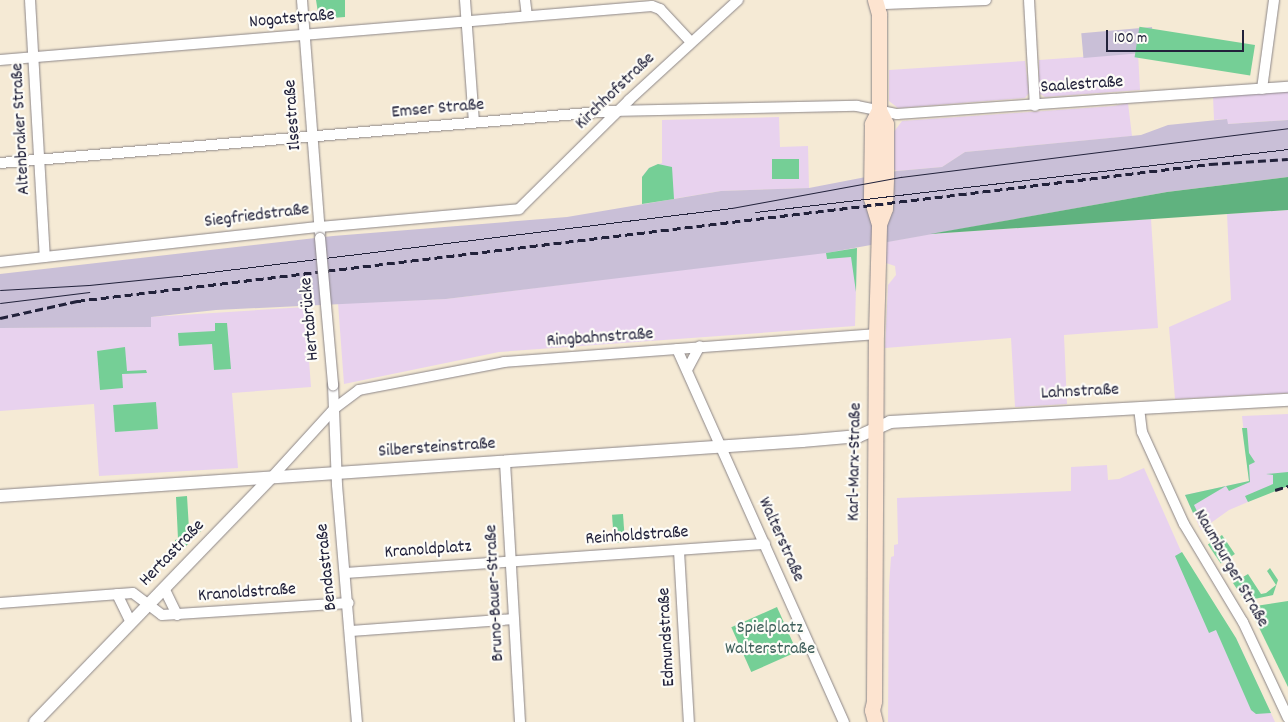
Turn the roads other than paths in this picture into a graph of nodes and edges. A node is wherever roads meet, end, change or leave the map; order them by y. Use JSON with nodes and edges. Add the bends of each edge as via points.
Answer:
{"nodes":[{"id":1,"x":30,"y":0,"type":"edge"},
{"id":2,"x":302,"y":0,"type":"edge"},
{"id":3,"x":465,"y":0,"type":"edge"},
{"id":4,"x":525,"y":0,"type":"edge"},
{"id":5,"x":738,"y":0,"type":"edge"},
{"id":6,"x":986,"y":0,"type":"edge"},
{"id":7,"x":1029,"y":0,"type":"edge"},
{"id":8,"x":1274,"y":0,"type":"edge"},
{"id":9,"x":639,"y":4,"type":"edge"},
{"id":10,"x":881,"y":5,"type":"edge"},
{"id":11,"x":526,"y":16,"type":"junction"},
{"id":12,"x":466,"y":21,"type":"junction"},
{"id":13,"x":305,"y":35,"type":"junction"},
{"id":14,"x":691,"y":42,"type":"junction"},
{"id":15,"x":34,"y":57,"type":"junction"},
{"id":16,"x":0,"y":60,"type":"edge"},
{"id":17,"x":1288,"y":87,"type":"edge"},
{"id":18,"x":1262,"y":88,"type":"junction"},
{"id":19,"x":1035,"y":106,"type":"junction"},
{"id":20,"x":879,"y":110,"type":"junction"},
{"id":21,"x":617,"y":111,"type":"junction"},
{"id":22,"x":474,"y":123,"type":"junction"},
{"id":23,"x":312,"y":137,"type":"junction"},
{"id":24,"x":39,"y":160,"type":"junction"},
{"id":25,"x":0,"y":163,"type":"edge"},
{"id":26,"x":519,"y":209,"type":"joint"},
{"id":27,"x":319,"y":227,"type":"junction"},
{"id":28,"x":45,"y":257,"type":"junction"},
{"id":29,"x":0,"y":262,"type":"edge"},
{"id":30,"x":876,"y":334,"type":"junction"},
{"id":31,"x":700,"y":346,"type":"junction"},
{"id":32,"x":677,"y":349,"type":"junction"},
{"id":33,"x":686,"y":370,"type":"junction"},
{"id":34,"x":1288,"y":400,"type":"edge"},
{"id":35,"x":335,"y":408,"type":"junction"},
{"id":36,"x":1138,"y":408,"type":"junction"},
{"id":37,"x":875,"y":428,"type":"junction"},
{"id":38,"x":721,"y":447,"type":"junction"},
{"id":39,"x":505,"y":462,"type":"junction"},
{"id":40,"x":338,"y":473,"type":"junction"},
{"id":41,"x":271,"y":478,"type":"junction"},
{"id":42,"x":0,"y":496,"type":"edge"},
{"id":43,"x":765,"y":544,"type":"junction"},
{"id":44,"x":679,"y":551,"type":"junction"},
{"id":45,"x":511,"y":562,"type":"junction"},
{"id":46,"x":347,"y":573,"type":"junction"},
{"id":47,"x":164,"y":588,"type":"junction"},
{"id":48,"x":117,"y":594,"type":"junction"},
{"id":49,"x":0,"y":603,"type":"edge"},
{"id":50,"x":349,"y":603,"type":"junction"},
{"id":51,"x":149,"y":604,"type":"junction"},
{"id":52,"x":177,"y":615,"type":"junction"},
{"id":53,"x":514,"y":619,"type":"junction"},
{"id":54,"x":131,"y":623,"type":"junction"},
{"id":55,"x":351,"y":631,"type":"junction"},
{"id":56,"x":1288,"y":718,"type":"edge"},
{"id":57,"x":35,"y":722,"type":"edge"},
{"id":58,"x":357,"y":722,"type":"edge"},
{"id":59,"x":520,"y":722,"type":"edge"},
{"id":60,"x":689,"y":722,"type":"edge"},
{"id":61,"x":844,"y":722,"type":"edge"},
{"id":62,"x":875,"y":722,"type":"edge"}],
"edges":[{"from":1,"to":15,"type":"street","name":"Altenbraker Straße"},
{"from":2,"to":13,"type":"street","name":"Ilsestraße"},
{"from":3,"to":12,"type":"street"},
{"from":4,"to":11,"type":"street"},
{"from":5,"to":14,"type":"street","name":"Kirchhofstraße"},
{"from":6,"to":10,"type":"street"},
{"from":7,"to":19,"type":"street"},
{"from":8,"to":18,"type":"street"},
{"from":9,"to":11,"type":"street","name":"Nogatstraße"},
{"from":9,"to":14,"type":"street","name":"Nogatstraße","via":[[660,9]]},
{"from":10,"to":20,"type":"main road","name":"Karl-Marx-Straße"},
{"from":11,"to":12,"type":"street","name":"Nogatstraße"},
{"from":12,"to":13,"type":"street","name":"Nogatstraße"},
{"from":12,"to":22,"type":"street"},
{"from":13,"to":15,"type":"street","name":"Nogatstraße"},
{"from":13,"to":23,"type":"street","name":"Ilsestraße"},
{"from":14,"to":21,"type":"street","name":"Kirchhofstraße"},
{"from":15,"to":16,"type":"street","name":"Nogatstraße"},
{"from":15,"to":24,"type":"street","name":"Altenbraker Straße"},
{"from":17,"to":18,"type":"street","name":"Saalestraße"},
{"from":18,"to":19,"type":"street","name":"Saalestraße"},
{"from":19,"to":20,"type":"street","name":"Saalestraße","via":[[896,114]]},
{"from":20,"to":21,"type":"street","name":"Emser Straße","via":[[857,106]]},
{"from":20,"to":30,"type":"main road","name":"Karl-Marx-Straße","via":[[872,124],[871,198],[879,224]]},
{"from":21,"to":22,"type":"street","name":"Emser Straße"},
{"from":21,"to":26,"type":"street","name":"Kirchhofstraße"},
{"from":22,"to":23,"type":"street","name":"Emser Straße"},
{"from":23,"to":24,"type":"street","name":"Emser Straße"},
{"from":23,"to":27,"type":"street","name":"Ilsestraße"},
{"from":24,"to":25,"type":"street","name":"Emser Straße"},
{"from":24,"to":28,"type":"street","name":"Altenbraker Straße"},
{"from":26,"to":27,"type":"street","name":"Siegfriedstraße"},
{"from":27,"to":28,"type":"street","name":"Siegfriedstraße"},
{"from":27,"to":35,"type":"street","name":"Hertabrücke","bridge":true},
{"from":28,"to":29,"type":"street","name":"Siegfriedstraße"},
{"from":30,"to":31,"type":"street","name":"Ringbahnstraße"},
{"from":30,"to":37,"type":"main road","name":"Karl-Marx-Straße"},
{"from":31,"to":32,"type":"street","name":"Ringbahnstraße"},
{"from":31,"to":33,"type":"street"},
{"from":32,"to":33,"type":"street","name":"Walterstraße"},
{"from":32,"to":35,"type":"street","name":"Ringbahnstraße","via":[[504,362],[359,390]]},
{"from":33,"to":38,"type":"street","name":"Walterstraße"},
{"from":34,"to":36,"type":"street","name":"Lahnstraße"},
{"from":35,"to":40,"type":"street","name":"Bendastraße"},
{"from":35,"to":41,"type":"street","name":"Hertastraße"},
{"from":36,"to":37,"type":"street","name":"Lahnstraße","via":[[890,422]]},
{"from":36,"to":56,"type":"street","name":"Naumburger Straße","via":[[1142,432],[1184,524],[1251,638]]},
{"from":37,"to":38,"type":"street","name":"Silbersteinstraße","via":[[860,436]]},
{"from":37,"to":62,"type":"main road","name":"Karl-Marx-Straße","via":[[874,701],[880,710]]},
{"from":38,"to":39,"type":"street","name":"Silbersteinstraße"},
{"from":38,"to":43,"type":"street","name":"Walterstraße"},
{"from":39,"to":40,"type":"street","name":"Silbersteinstraße"},
{"from":39,"to":45,"type":"street","name":"Bruno-Bauer-Straße"},
{"from":40,"to":41,"type":"street","name":"Silbersteinstraße"},
{"from":40,"to":46,"type":"street","name":"Bendastraße","via":[[343,562]]},
{"from":41,"to":42,"type":"street","name":"Silbersteinstraße"},
{"from":41,"to":47,"type":"street","name":"Hertastraße"},
{"from":43,"to":44,"type":"street","name":"Reinholdstraße"},
{"from":43,"to":61,"type":"street","name":"Walterstraße"},
{"from":44,"to":45,"type":"street","name":"Reinholdstraße"},
{"from":44,"to":60,"type":"street","name":"Edmundstraße"},
{"from":45,"to":46,"type":"street","name":"Kranoldplatz"},
{"from":45,"to":53,"type":"street","name":"Bruno-Bauer-Straße"},
{"from":46,"to":50,"type":"street","name":"Bendastraße"},
{"from":47,"to":51,"type":"street","name":"Hertastraße"},
{"from":47,"to":52,"type":"street","name":"Kranoldstraße"},
{"from":48,"to":49,"type":"street","name":"Kranoldstraße"},
{"from":48,"to":51,"type":"street","name":"Kranoldstraße","via":[[133,593]]},
{"from":48,"to":54,"type":"street"},
{"from":50,"to":52,"type":"street","name":"Kranoldstraße"},
{"from":50,"to":55,"type":"street","name":"Bendastraße"},
{"from":51,"to":52,"type":"street","name":"Kranoldstraße","via":[[159,615]]},
{"from":51,"to":54,"type":"street","name":"Hertastraße"},
{"from":53,"to":55,"type":"street"},
{"from":53,"to":59,"type":"street","name":"Bruno-Bauer-Straße"},
{"from":54,"to":57,"type":"street","name":"Hertastraße"},
{"from":55,"to":58,"type":"street","name":"Bendastraße"}]}
